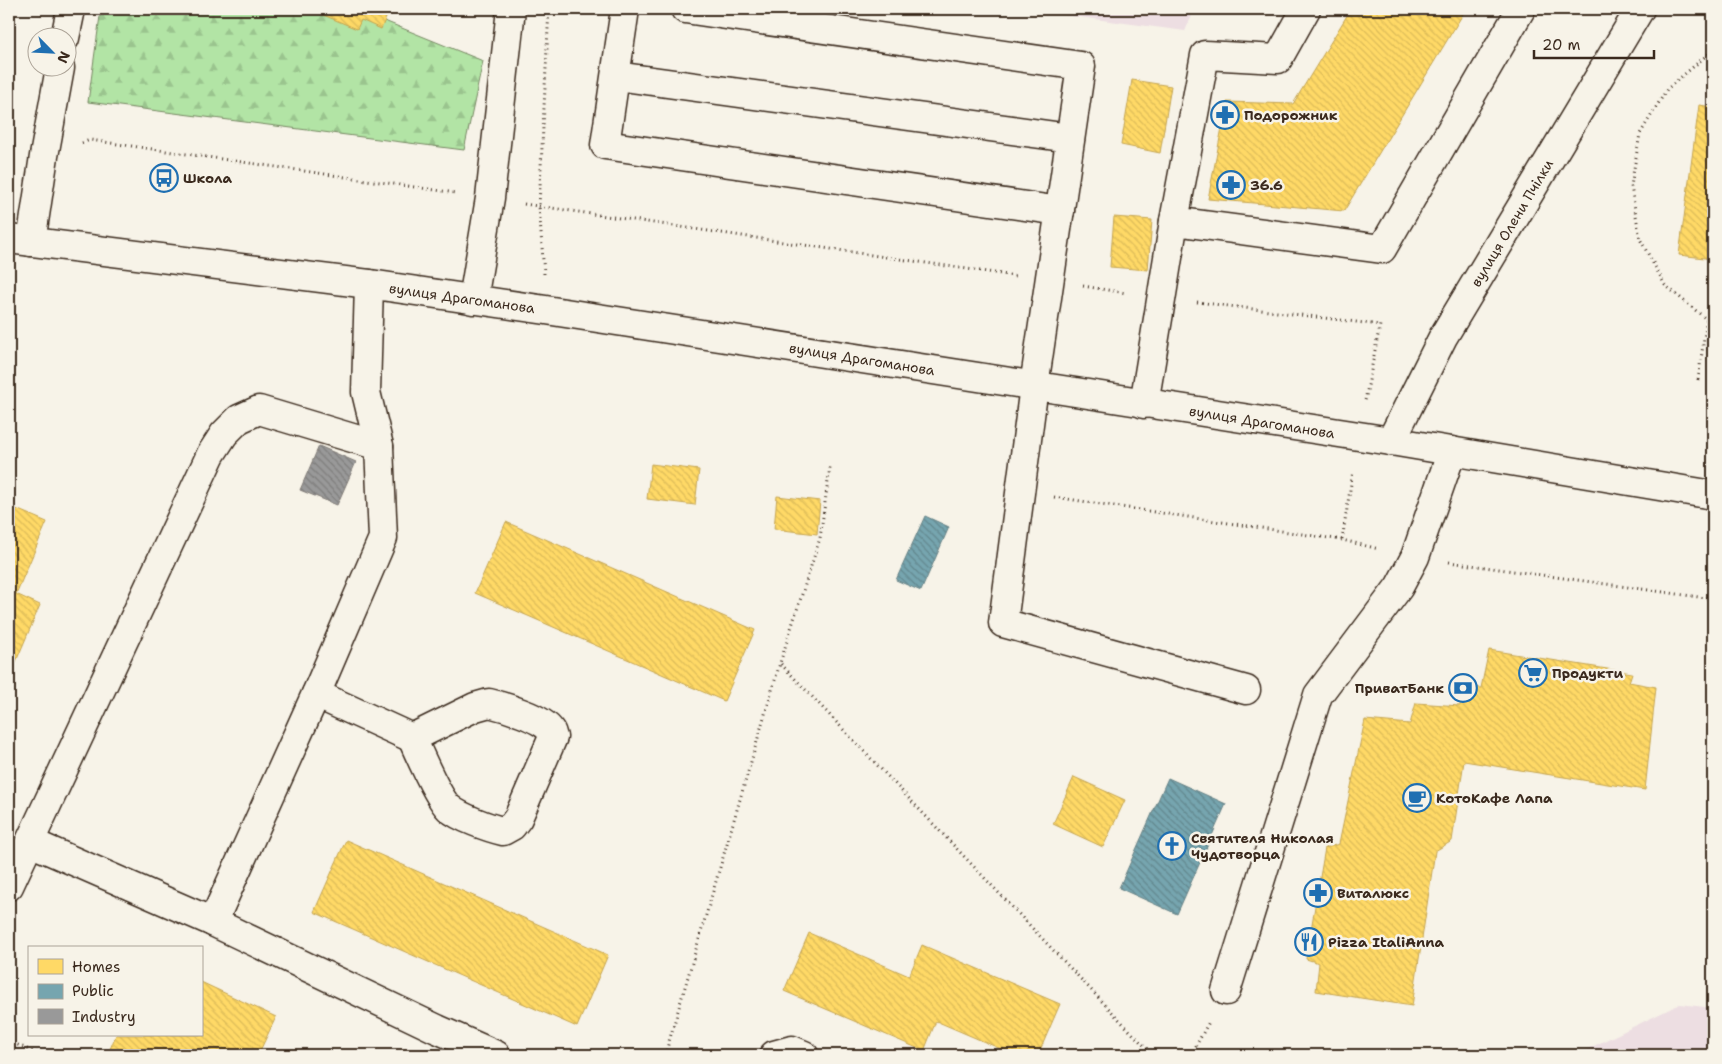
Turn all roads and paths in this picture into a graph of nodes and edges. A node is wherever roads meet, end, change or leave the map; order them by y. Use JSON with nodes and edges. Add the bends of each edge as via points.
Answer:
{"nodes":[{"id":1,"x":71,"y":9,"type":"edge"},
{"id":2,"x":511,"y":9,"type":"edge"},
{"id":3,"x":549,"y":9,"type":"edge"},
{"id":4,"x":626,"y":9,"type":"edge"},
{"id":5,"x":685,"y":9,"type":"edge"},
{"id":6,"x":1306,"y":9,"type":"edge"},
{"id":7,"x":1522,"y":9,"type":"edge"},
{"id":8,"x":1640,"y":9,"type":"edge"},
{"id":9,"x":67,"y":28,"type":"edge"},
{"id":10,"x":1713,"y":52,"type":"edge"},
{"id":11,"x":616,"y":76,"type":"junction"},
{"id":12,"x":58,"y":78,"type":"edge"},
{"id":13,"x":1070,"y":138,"type":"junction"},
{"id":14,"x":44,"y":156,"type":"junction"},
{"id":15,"x":490,"y":198,"type":"junction"},
{"id":16,"x":539,"y":206,"type":"junction"},
{"id":17,"x":1060,"y":211,"type":"junction"},
{"id":18,"x":1174,"y":221,"type":"junction"},
{"id":19,"x":20,"y":240,"type":"edge"},
{"id":20,"x":1023,"y":278,"type":"dead end"},
{"id":21,"x":1712,"y":282,"type":"edge"},
{"id":22,"x":368,"y":284,"type":"junction"},
{"id":23,"x":1082,"y":286,"type":"dead end"},
{"id":24,"x":1161,"y":298,"type":"junction"},
{"id":25,"x":473,"y":300,"type":"junction"},
{"id":26,"x":546,"y":310,"type":"junction"},
{"id":27,"x":1707,"y":320,"type":"junction"},
{"id":28,"x":1713,"y":322,"type":"edge"},
{"id":29,"x":1698,"y":380,"type":"dead end"},
{"id":30,"x":1034,"y":386,"type":"junction"},
{"id":31,"x":1144,"y":404,"type":"junction"},
{"id":32,"x":1358,"y":437,"type":"junction"},
{"id":33,"x":1391,"y":441,"type":"junction"},
{"id":34,"x":379,"y":446,"type":"junction"},
{"id":35,"x":1452,"y":451,"type":"junction"},
{"id":36,"x":830,"y":466,"type":"dead end"},
{"id":37,"x":1713,"y":495,"type":"edge"},
{"id":38,"x":1049,"y":497,"type":"dead end"},
{"id":39,"x":1342,"y":540,"type":"junction"},
{"id":40,"x":1415,"y":557,"type":"junction"},
{"id":41,"x":1713,"y":599,"type":"edge"},
{"id":42,"x":780,"y":664,"type":"junction"},
{"id":43,"x":1246,"y":690,"type":"dead end"},
{"id":44,"x":316,"y":694,"type":"junction"},
{"id":45,"x":412,"y":738,"type":"junction"},
{"id":46,"x":30,"y":842,"type":"junction"},
{"id":47,"x":9,"y":886,"type":"edge"},
{"id":48,"x":213,"y":922,"type":"junction"},
{"id":49,"x":1226,"y":991,"type":"dead end"},
{"id":50,"x":12,"y":1043,"type":"dead end"},
{"id":51,"x":41,"y":1055,"type":"edge"},
{"id":52,"x":496,"y":1055,"type":"edge"},
{"id":53,"x":665,"y":1055,"type":"edge"},
{"id":54,"x":774,"y":1055,"type":"edge"},
{"id":55,"x":804,"y":1055,"type":"edge"},
{"id":56,"x":1154,"y":1055,"type":"edge"}],
"edges":[{"from":1,"to":9,"type":"street"},
{"from":2,"to":15,"type":"street"},
{"from":3,"to":16,"type":"path"},
{"from":4,"to":11,"type":"street"},
{"from":5,"to":13,"type":"street","via":[[1081,66]]},
{"from":6,"to":18,"type":"street","via":[[1278,59],[1205,55]]},
{"from":7,"to":18,"type":"street","via":[[1382,250]]},
{"from":8,"to":33,"type":"street","name":"вулиця Олени Пчілки","via":[[1444,337]]},
{"from":10,"to":27,"type":"path","via":[[1667,89],[1640,134],[1631,186],[1640,238],[1665,285]]},
{"from":11,"to":13,"type":"street"},
{"from":11,"to":17,"type":"street","via":[[605,145]]},
{"from":12,"to":14,"type":"street"},
{"from":13,"to":17,"type":"street"},
{"from":14,"to":15,"type":"path","via":[[90,140]]},
{"from":14,"to":19,"type":"street"},
{"from":15,"to":16,"type":"path"},
{"from":15,"to":25,"type":"street"},
{"from":16,"to":20,"type":"path"},
{"from":16,"to":26,"type":"path"},
{"from":17,"to":30,"type":"street"},
{"from":18,"to":24,"type":"street"},
{"from":19,"to":22,"type":"street","name":"вулиця Драгоманова"},
{"from":21,"to":27,"type":"path"},
{"from":22,"to":25,"type":"street","name":"вулиця Драгоманова"},
{"from":22,"to":34,"type":"street","via":[[366,392]]},
{"from":23,"to":24,"type":"path"},
{"from":24,"to":31,"type":"street"},
{"from":24,"to":32,"type":"path","via":[[1380,325]]},
{"from":25,"to":26,"type":"street","name":"вулиця Драгоманова"},
{"from":26,"to":30,"type":"street","name":"вулиця Драгоманова"},
{"from":27,"to":28,"type":"path"},
{"from":27,"to":29,"type":"path"},
{"from":30,"to":31,"type":"street","name":"вулиця Драгоманова"},
{"from":30,"to":43,"type":"street","via":[[1003,623]]},
{"from":31,"to":32,"type":"street","name":"вулиця Драгоманова"},
{"from":32,"to":33,"type":"street","name":"вулиця Драгоманова"},
{"from":32,"to":39,"type":"path"},
{"from":33,"to":35,"type":"street","name":"вулиця Драгоманова"},
{"from":34,"to":44,"type":"street","via":[[383,538]]},
{"from":34,"to":46,"type":"street","via":[[258,410],[239,419],[224,434],[211,454]]},
{"from":35,"to":37,"type":"street","name":"вулиця Драгоманова"},
{"from":35,"to":40,"type":"street"},
{"from":36,"to":42,"type":"path","via":[[820,538]]},
{"from":38,"to":39,"type":"path"},
{"from":39,"to":40,"type":"path"},
{"from":40,"to":41,"type":"path"},
{"from":40,"to":49,"type":"street","via":[[1399,587],[1318,695]]},
{"from":42,"to":53,"type":"path"},
{"from":42,"to":56,"type":"path"},
{"from":44,"to":45,"type":"street"},
{"from":44,"to":48,"type":"street"},
{"from":45,"to":45,"type":"street","via":[[449,808],[503,831],[518,818],[553,737],[550,728],[537,720],[489,703]]},
{"from":46,"to":47,"type":"street"},
{"from":46,"to":48,"type":"street"},
{"from":48,"to":52,"type":"street"},
{"from":50,"to":51,"type":"path"},
{"from":54,"to":55,"type":"street","via":[[792,1050]]}]}
